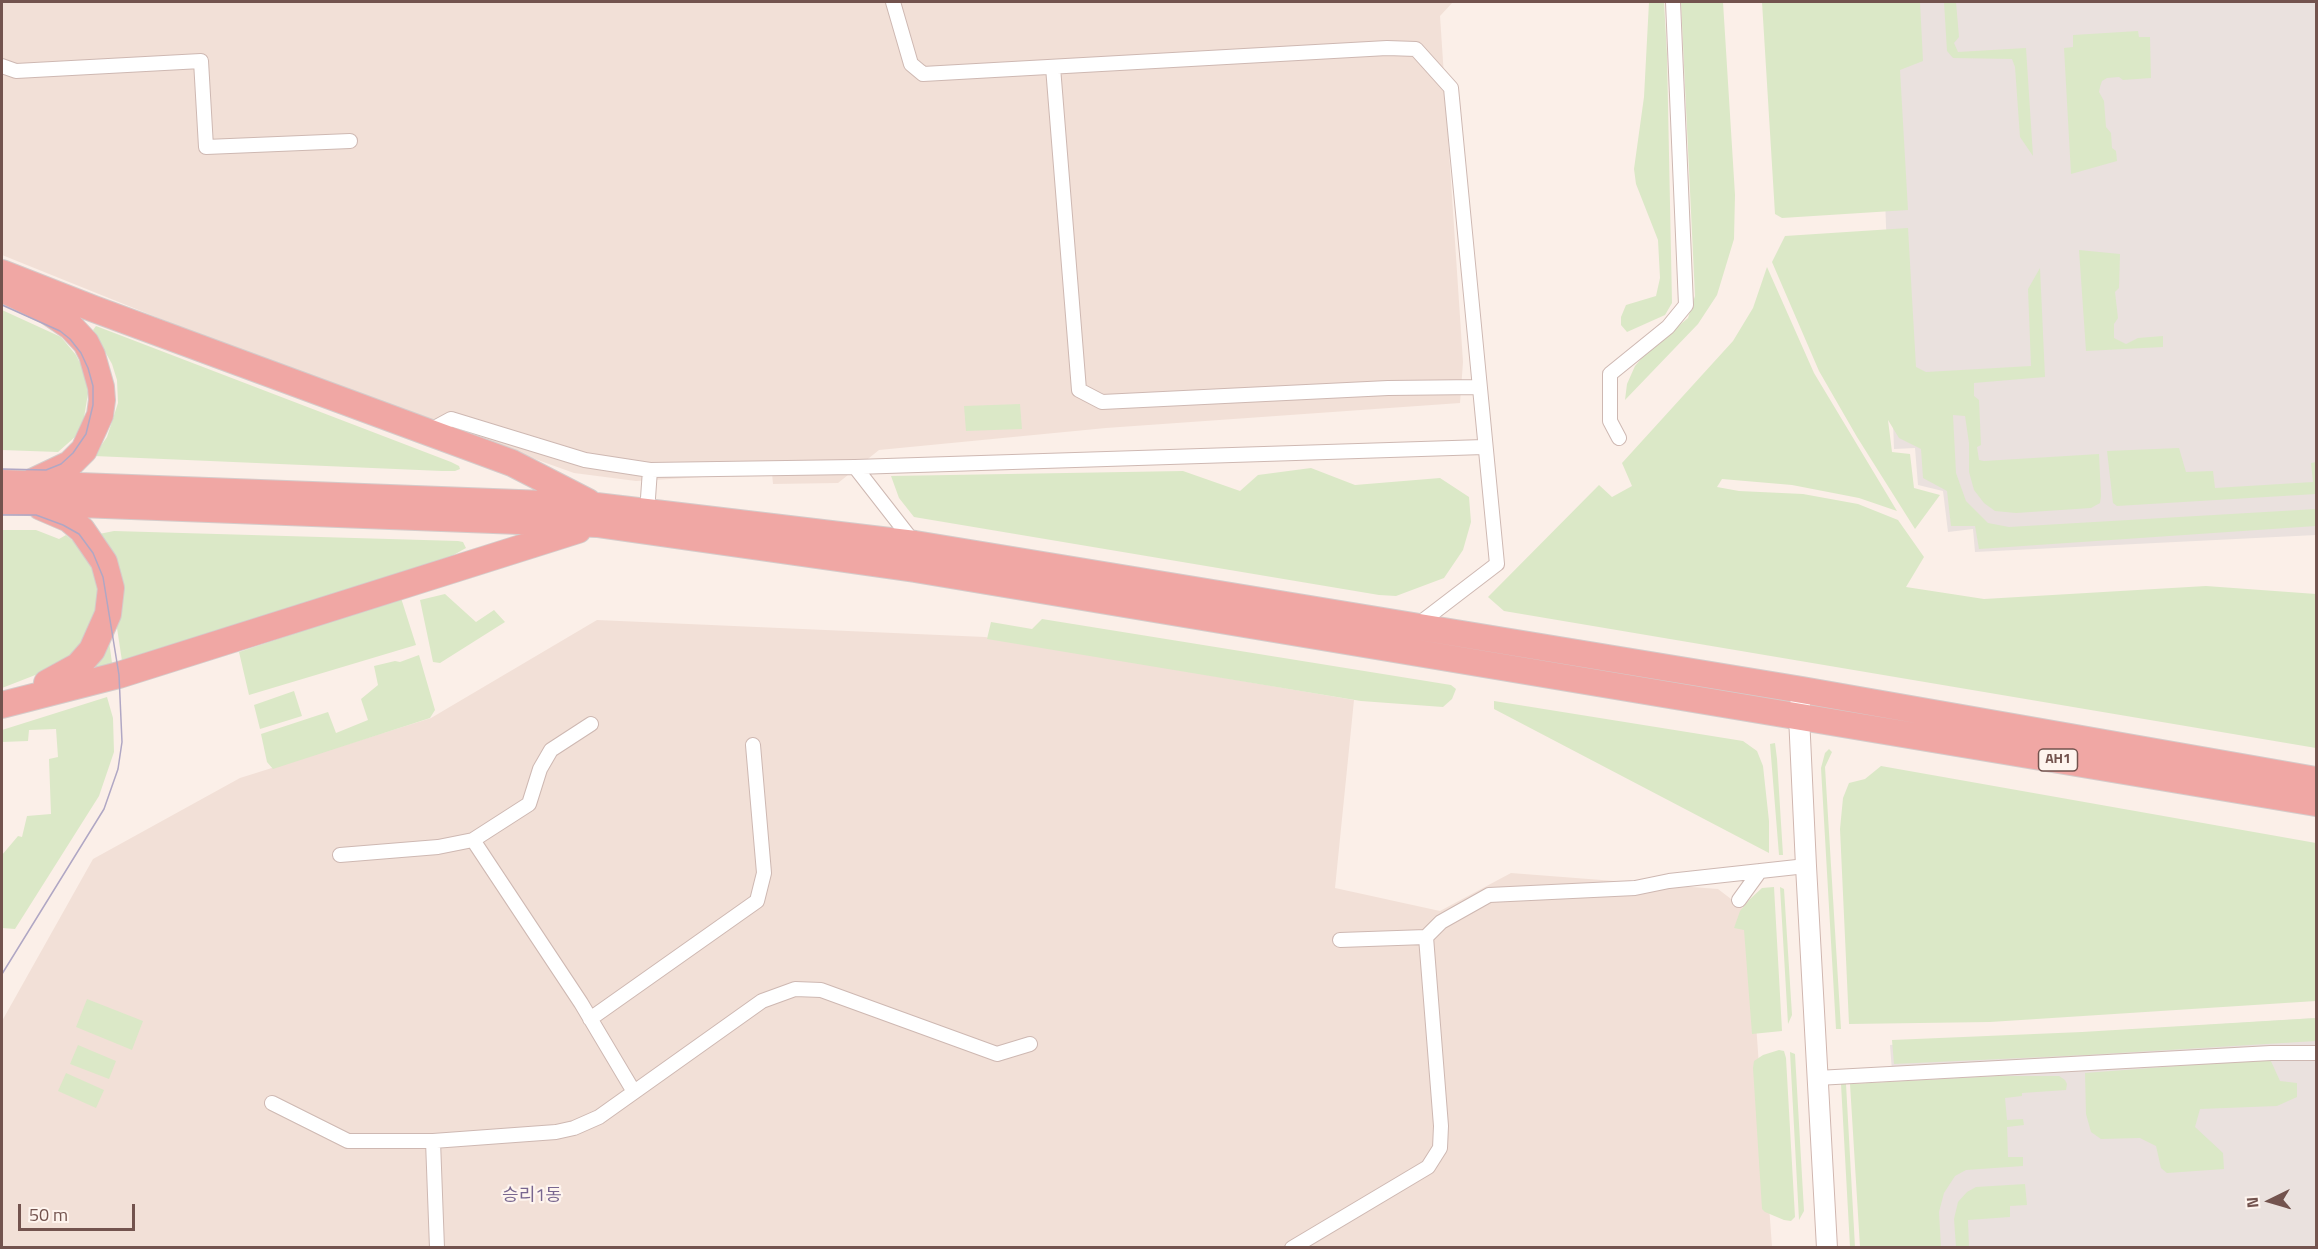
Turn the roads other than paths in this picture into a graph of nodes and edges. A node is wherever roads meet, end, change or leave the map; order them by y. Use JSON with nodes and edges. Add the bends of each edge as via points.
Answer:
{"nodes":[{"id":1,"x":893,"y":2,"type":"edge"},
{"id":2,"x":1673,"y":2,"type":"edge"},
{"id":3,"x":2,"y":66,"type":"edge"},
{"id":4,"x":1053,"y":67,"type":"junction"},
{"id":5,"x":350,"y":141,"type":"dead end"},
{"id":6,"x":2,"y":273,"type":"edge"},
{"id":7,"x":2,"y":289,"type":"edge"},
{"id":8,"x":1479,"y":387,"type":"junction"},
{"id":9,"x":427,"y":432,"type":"junction"},
{"id":10,"x":1619,"y":438,"type":"dead end"},
{"id":11,"x":1484,"y":447,"type":"junction"},
{"id":12,"x":855,"y":466,"type":"junction"},
{"id":13,"x":650,"y":470,"type":"junction"},
{"id":14,"x":14,"y":493,"type":"edge"},
{"id":15,"x":647,"y":512,"type":"junction"},
{"id":16,"x":597,"y":515,"type":"junction"},
{"id":17,"x":915,"y":544,"type":"junction"},
{"id":18,"x":1416,"y":626,"type":"junction"},
{"id":19,"x":1411,"y":652,"type":"junction"},
{"id":20,"x":1802,"y":690,"type":"junction"},
{"id":21,"x":7,"y":703,"type":"edge"},
{"id":22,"x":1799,"y":716,"type":"junction"},
{"id":23,"x":591,"y":724,"type":"dead end"},
{"id":24,"x":753,"y":745,"type":"dead end"},
{"id":25,"x":2316,"y":780,"type":"edge"},
{"id":26,"x":2316,"y":803,"type":"edge"},
{"id":27,"x":473,"y":840,"type":"junction"},
{"id":28,"x":340,"y":855,"type":"dead end"},
{"id":29,"x":1806,"y":866,"type":"junction"},
{"id":30,"x":1760,"y":871,"type":"junction"},
{"id":31,"x":1739,"y":900,"type":"dead end"},
{"id":32,"x":1426,"y":937,"type":"junction"},
{"id":33,"x":1340,"y":940,"type":"dead end"},
{"id":34,"x":590,"y":1019,"type":"junction"},
{"id":35,"x":1030,"y":1044,"type":"dead end"},
{"id":36,"x":2316,"y":1053,"type":"edge"},
{"id":37,"x":1817,"y":1078,"type":"junction"},
{"id":38,"x":634,"y":1092,"type":"junction"},
{"id":39,"x":272,"y":1103,"type":"dead end"},
{"id":40,"x":433,"y":1141,"type":"junction"},
{"id":41,"x":437,"y":1248,"type":"edge"},
{"id":42,"x":1292,"y":1248,"type":"edge"},
{"id":43,"x":1827,"y":1248,"type":"edge"}],
"edges":[{"from":1,"to":4,"type":"street","via":[[911,64],[923,74]]},
{"from":2,"to":10,"type":"street","via":[[1686,305],[1668,327],[1610,374],[1610,421]]},
{"from":3,"to":5,"type":"street","via":[[15,71],[201,61],[206,147]]},
{"from":4,"to":8,"type":"street","via":[[1416,49],[1451,88]]},
{"from":4,"to":8,"type":"street","via":[[1079,390],[1102,402]]},
{"from":6,"to":9,"type":"highway"},
{"from":7,"to":14,"type":"highway","via":[[46,310],[86,343],[102,400],[100,415],[84,450],[70,464]]},
{"from":8,"to":11,"type":"street"},
{"from":9,"to":13,"type":"street","via":[[451,419],[585,460]]},
{"from":9,"to":16,"type":"highway","via":[[512,464]]},
{"from":11,"to":12,"type":"street"},
{"from":11,"to":18,"type":"street","via":[[1497,564]]},
{"from":12,"to":13,"type":"street"},
{"from":12,"to":17,"type":"street"},
{"from":13,"to":15,"type":"street"},
{"from":14,"to":16,"type":"highway"},
{"from":14,"to":21,"type":"highway","via":[[69,519],[82,530],[104,562],[111,588],[108,614],[92,650],[78,666]]},
{"from":15,"to":16,"type":"highway"},
{"from":15,"to":17,"type":"highway"},
{"from":16,"to":19,"type":"highway"},
{"from":16,"to":21,"type":"highway","via":[[119,675]]},
{"from":17,"to":18,"type":"highway"},
{"from":18,"to":19,"type":"street"},
{"from":18,"to":20,"type":"highway"},
{"from":19,"to":22,"type":"highway"},
{"from":20,"to":22,"type":"main road"},
{"from":20,"to":25,"type":"highway","number":"AH1"},
{"from":22,"to":26,"type":"highway","number":"AH1"},
{"from":22,"to":29,"type":"main road"},
{"from":23,"to":27,"type":"street","via":[[551,750],[540,768],[529,804]]},
{"from":24,"to":34,"type":"street","via":[[764,873],[757,901]]},
{"from":27,"to":28,"type":"street","via":[[438,847]]},
{"from":27,"to":34,"type":"street"},
{"from":29,"to":30,"type":"street"},
{"from":29,"to":37,"type":"main road"},
{"from":30,"to":31,"type":"street"},
{"from":30,"to":32,"type":"street","via":[[1635,888],[1489,895],[1441,922]]},
{"from":32,"to":33,"type":"street"},
{"from":32,"to":42,"type":"street","via":[[1440,1148],[1428,1167]]},
{"from":34,"to":38,"type":"street"},
{"from":35,"to":38,"type":"street","via":[[997,1054],[821,990],[795,989],[762,1001]]},
{"from":36,"to":37,"type":"street"},
{"from":37,"to":43,"type":"main road"},
{"from":38,"to":40,"type":"street","via":[[599,1117],[574,1128]]},
{"from":39,"to":40,"type":"street","via":[[348,1141]]},
{"from":40,"to":41,"type":"street"}]}
